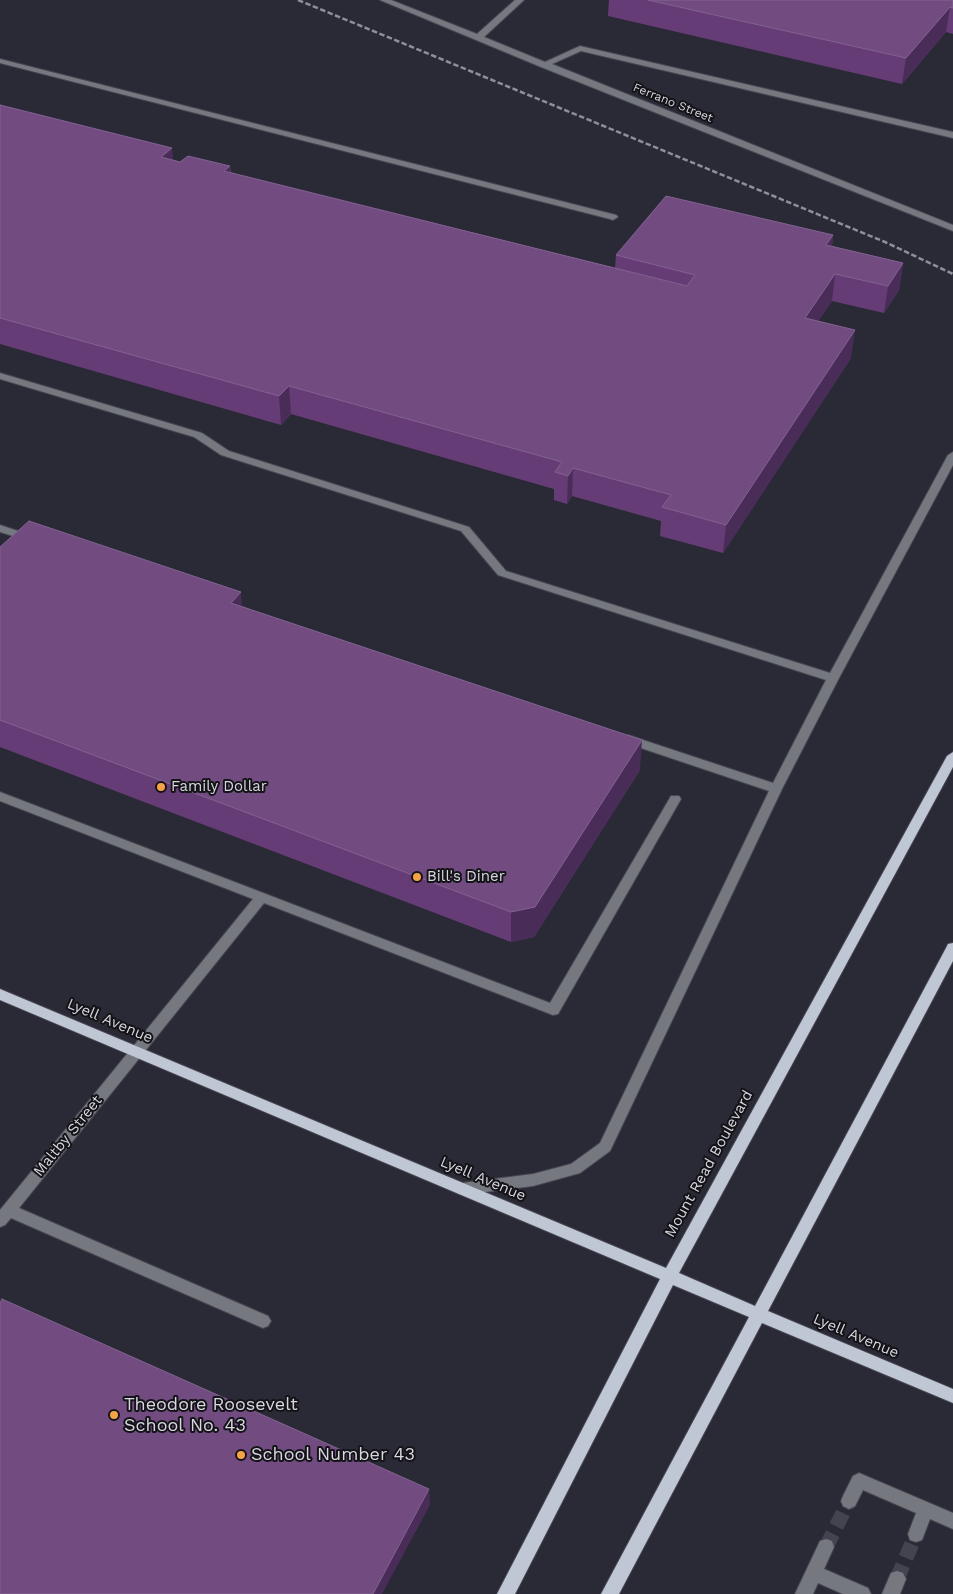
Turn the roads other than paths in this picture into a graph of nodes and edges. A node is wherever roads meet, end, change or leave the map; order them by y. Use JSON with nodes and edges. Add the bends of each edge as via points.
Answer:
{"nodes":[{"id":1,"x":384,"y":0,"type":"edge"},
{"id":2,"x":520,"y":0,"type":"edge"},
{"id":3,"x":478,"y":38,"type":"junction"},
{"id":4,"x":0,"y":62,"type":"edge"},
{"id":5,"x":544,"y":65,"type":"junction"},
{"id":6,"x":953,"y":135,"type":"edge"},
{"id":7,"x":613,"y":217,"type":"dead end"},
{"id":8,"x":953,"y":228,"type":"edge"},
{"id":9,"x":0,"y":376,"type":"edge"},
{"id":10,"x":953,"y":455,"type":"edge"},
{"id":11,"x":0,"y":528,"type":"edge"},
{"id":12,"x":47,"y":544,"type":"edge"},
{"id":13,"x":833,"y":678,"type":"junction"},
{"id":14,"x":615,"y":735,"type":"edge"},
{"id":15,"x":953,"y":756,"type":"edge"},
{"id":16,"x":776,"y":789,"type":"junction"},
{"id":17,"x":0,"y":796,"type":"edge"},
{"id":18,"x":675,"y":798,"type":"dead end"},
{"id":19,"x":262,"y":897,"type":"junction"},
{"id":20,"x":953,"y":948,"type":"edge"},
{"id":21,"x":0,"y":994,"type":"edge"},
{"id":22,"x":136,"y":1051,"type":"junction"},
{"id":23,"x":462,"y":1189,"type":"junction"},
{"id":24,"x":4,"y":1215,"type":"edge"},
{"id":25,"x":669,"y":1277,"type":"junction"},
{"id":26,"x":760,"y":1315,"type":"junction"},
{"id":27,"x":263,"y":1320,"type":"dead end"},
{"id":28,"x":953,"y":1396,"type":"edge"},
{"id":29,"x":849,"y":1502,"type":"tunnel mouth"},
{"id":30,"x":926,"y":1509,"type":"junction"},
{"id":31,"x":953,"y":1521,"type":"edge"},
{"id":32,"x":916,"y":1534,"type":"tunnel mouth"},
{"id":33,"x":826,"y":1547,"type":"tunnel mouth"},
{"id":34,"x":814,"y":1573,"type":"junction"},
{"id":35,"x":615,"y":1593,"type":"edge"},
{"id":36,"x":506,"y":1594,"type":"edge"},
{"id":37,"x":804,"y":1594,"type":"edge"},
{"id":38,"x":862,"y":1594,"type":"edge"}],
"edges":[{"from":1,"to":3,"type":"street","name":"Ferrano Street"},
{"from":2,"to":3,"type":"street"},
{"from":3,"to":5,"type":"street","name":"Ferrano Street"},
{"from":4,"to":7,"type":"street"},
{"from":5,"to":6,"type":"street","via":[[580,48]]},
{"from":5,"to":8,"type":"street","name":"Ferrano Street"},
{"from":9,"to":13,"type":"street","via":[[198,435],[225,453],[465,529],[502,573]]},
{"from":10,"to":13,"type":"street"},
{"from":11,"to":12,"type":"street"},
{"from":13,"to":16,"type":"street"},
{"from":14,"to":16,"type":"street"},
{"from":15,"to":25,"type":"main road","name":"Mount Read Boulevard"},
{"from":16,"to":23,"type":"street","via":[[605,1146],[575,1169],[533,1180]]},
{"from":17,"to":19,"type":"street"},
{"from":18,"to":19,"type":"street","via":[[554,1010]]},
{"from":19,"to":22,"type":"street","name":"Maltby Street"},
{"from":20,"to":26,"type":"main road"},
{"from":21,"to":22,"type":"main road","name":"Lyell Avenue"},
{"from":22,"to":23,"type":"main road","name":"Lyell Avenue"},
{"from":22,"to":24,"type":"street","name":"Maltby Street"},
{"from":23,"to":25,"type":"main road","name":"Lyell Avenue"},
{"from":24,"to":27,"type":"street"},
{"from":25,"to":26,"type":"main road","name":"Lyell Avenue"},
{"from":25,"to":36,"type":"main road","name":"Mount Read Boulevard"},
{"from":26,"to":28,"type":"main road","name":"Lyell Avenue"},
{"from":26,"to":35,"type":"main road"},
{"from":29,"to":30,"type":"street","via":[[859,1481]]},
{"from":30,"to":31,"type":"street"},
{"from":30,"to":32,"type":"street"},
{"from":33,"to":34,"type":"street"},
{"from":34,"to":37,"type":"street"},
{"from":34,"to":38,"type":"street"}]}
